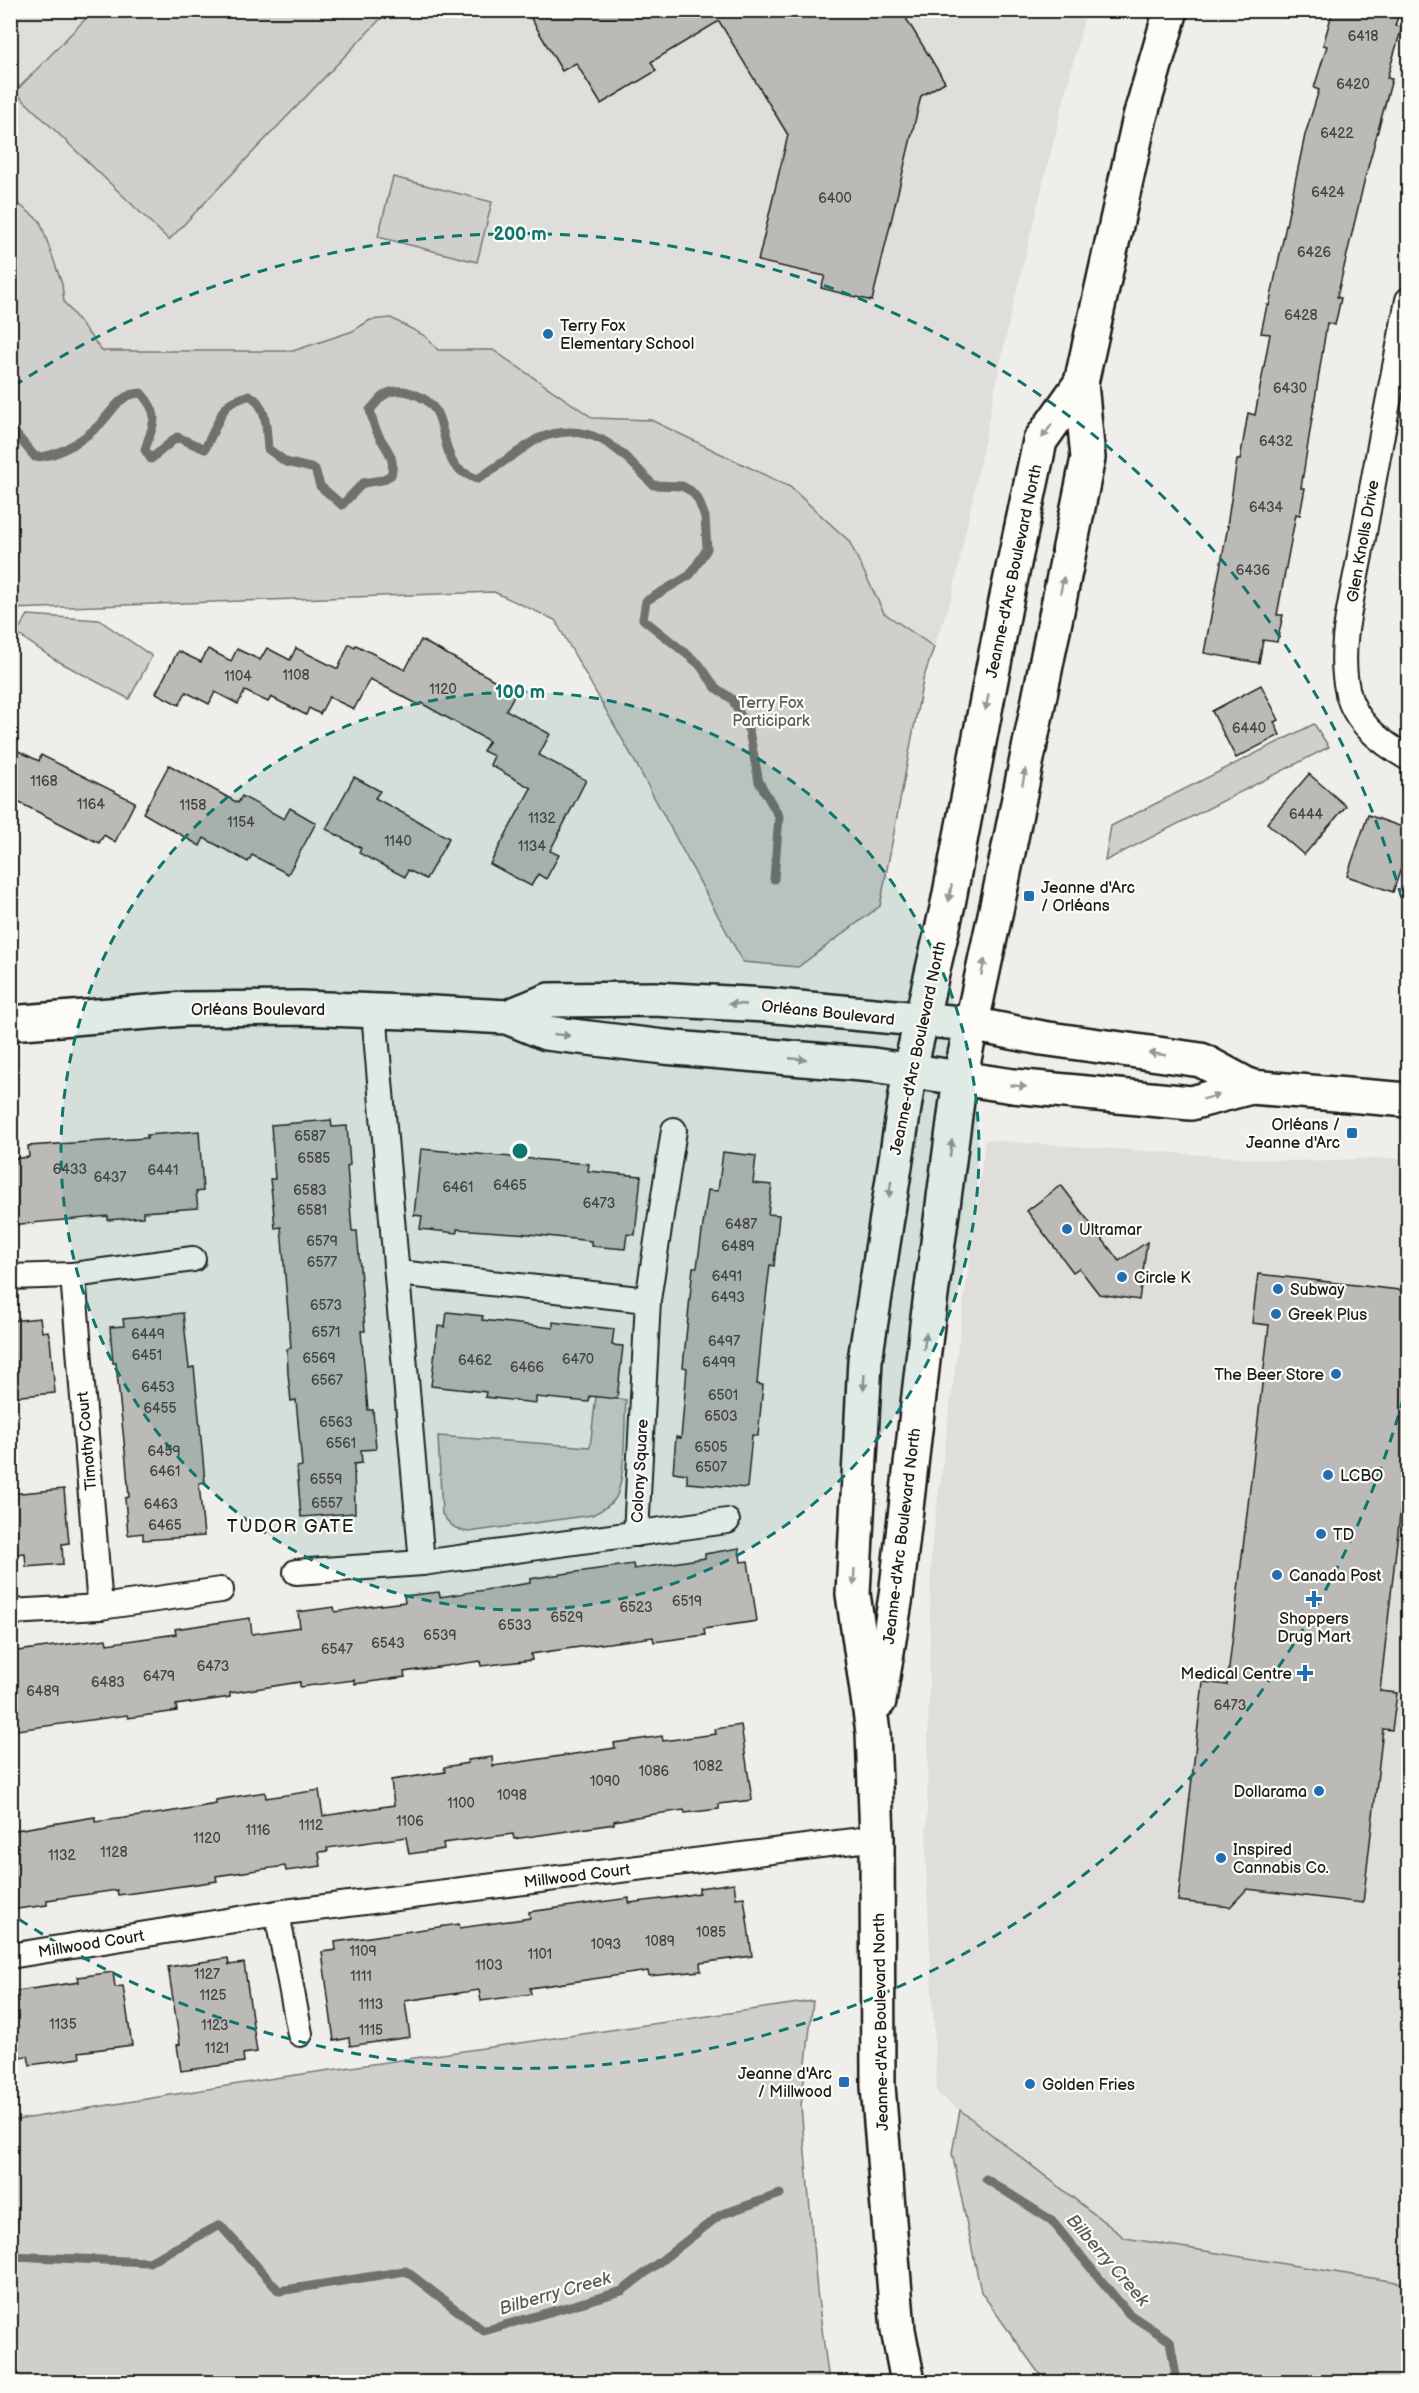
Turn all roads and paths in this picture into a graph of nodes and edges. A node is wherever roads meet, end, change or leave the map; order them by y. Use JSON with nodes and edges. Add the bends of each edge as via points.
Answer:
{"nodes":[{"id":1,"x":1171,"y":10,"type":"edge"},
{"id":2,"x":1408,"y":300,"type":"edge"},
{"id":3,"x":1082,"y":383,"type":"junction"},
{"id":4,"x":1408,"y":758,"type":"edge"},
{"id":5,"x":374,"y":1012,"type":"junction"},
{"id":6,"x":507,"y":1017,"type":"junction"},
{"id":7,"x":921,"y":1020,"type":"junction"},
{"id":8,"x":10,"y":1023,"type":"edge"},
{"id":9,"x":971,"y":1024,"type":"junction"},
{"id":10,"x":910,"y":1069,"type":"junction"},
{"id":11,"x":960,"y":1078,"type":"junction"},
{"id":12,"x":1251,"y":1087,"type":"junction"},
{"id":13,"x":1408,"y":1100,"type":"edge"},
{"id":14,"x":674,"y":1130,"type":"dead end"},
{"id":15,"x":193,"y":1259,"type":"dead end"},
{"id":16,"x":398,"y":1273,"type":"junction"},
{"id":17,"x":73,"y":1275,"type":"junction"},
{"id":18,"x":10,"y":1277,"type":"edge"},
{"id":19,"x":648,"y":1300,"type":"junction"},
{"id":20,"x":727,"y":1521,"type":"dead end"},
{"id":21,"x":636,"y":1534,"type":"junction"},
{"id":22,"x":422,"y":1563,"type":"junction"},
{"id":23,"x":296,"y":1572,"type":"dead end"},
{"id":24,"x":222,"y":1590,"type":"dead end"},
{"id":25,"x":100,"y":1607,"type":"junction"},
{"id":26,"x":10,"y":1612,"type":"edge"},
{"id":27,"x":873,"y":1732,"type":"junction"},
{"id":28,"x":877,"y":1838,"type":"junction"},
{"id":29,"x":277,"y":1913,"type":"junction"},
{"id":30,"x":10,"y":1956,"type":"edge"},
{"id":31,"x":300,"y":2034,"type":"dead end"},
{"id":32,"x":908,"y":2382,"type":"edge"}],
"edges":[{"from":1,"to":3,"type":"main road","name":"Jeanne-d'Arc Boulevard North","via":[[1140,117]]},
{"from":2,"to":4,"type":"street","name":"Glen Knolls Drive","via":[[1343,652],[1347,691],[1362,722],[1387,746]]},
{"from":3,"to":7,"type":"main road","name":"Jeanne-d'Arc Boulevard North","one_way":true,"via":[[1040,441],[948,904]]},
{"from":9,"to":3,"type":"main road","name":"Jeanne-d'Arc Boulevard North","one_way":true,"via":[[1088,458]]},
{"from":5,"to":6,"type":"main road","name":"Orléans Boulevard"},
{"from":5,"to":8,"type":"main road","name":"Orléans Boulevard","via":[[185,1009]]},
{"from":5,"to":16,"type":"street"},
{"from":7,"to":6,"type":"main road","name":"Orléans Boulevard","one_way":true,"via":[[654,999],[549,1000]]},
{"from":6,"to":10,"type":"main road","name":"Orléans Boulevard","one_way":true,"via":[[546,1033]]},
{"from":7,"to":9,"type":"main road","name":"Orléans Boulevard"},
{"from":7,"to":10,"type":"main road","name":"Jeanne-d'Arc Boulevard North"},
{"from":9,"to":11,"type":"main road","name":"Jeanne-d'Arc Boulevard North"},
{"from":12,"to":9,"type":"main road","name":"Orléans Boulevard","one_way":true,"via":[[1202,1060]]},
{"from":10,"to":11,"type":"main road","name":"Orléans Boulevard"},
{"from":10,"to":27,"type":"main road","name":"Jeanne-d'Arc Boulevard North","one_way":true,"via":[[865,1360],[853,1594]]},
{"from":11,"to":12,"type":"main road","name":"Orléans Boulevard","one_way":true,"via":[[1191,1103]]},
{"from":27,"to":11,"type":"main road","name":"Jeanne-d'Arc Boulevard North","one_way":true,"via":[[896,1596]]},
{"from":12,"to":13,"type":"main road","name":"Orléans Boulevard"},
{"from":14,"to":19,"type":"street","name":"Colony Square"},
{"from":15,"to":17,"type":"street"},
{"from":16,"to":19,"type":"street"},
{"from":16,"to":22,"type":"street"},
{"from":17,"to":18,"type":"street"},
{"from":17,"to":25,"type":"street","name":"Timothy Court"},
{"from":19,"to":21,"type":"street","name":"Colony Square"},
{"from":20,"to":21,"type":"street"},
{"from":21,"to":22,"type":"street","name":"Colony Square"},
{"from":22,"to":23,"type":"street","name":"Colony Square"},
{"from":24,"to":25,"type":"street"},
{"from":25,"to":26,"type":"street"},
{"from":27,"to":28,"type":"main road","name":"Jeanne-d'Arc Boulevard North"},
{"from":28,"to":29,"type":"street","name":"Millwood Court"},
{"from":28,"to":32,"type":"main road","name":"Jeanne-d'Arc Boulevard North","via":[[878,2086],[898,2330]]},
{"from":29,"to":30,"type":"street","name":"Millwood Court"},
{"from":29,"to":31,"type":"street"}]}
